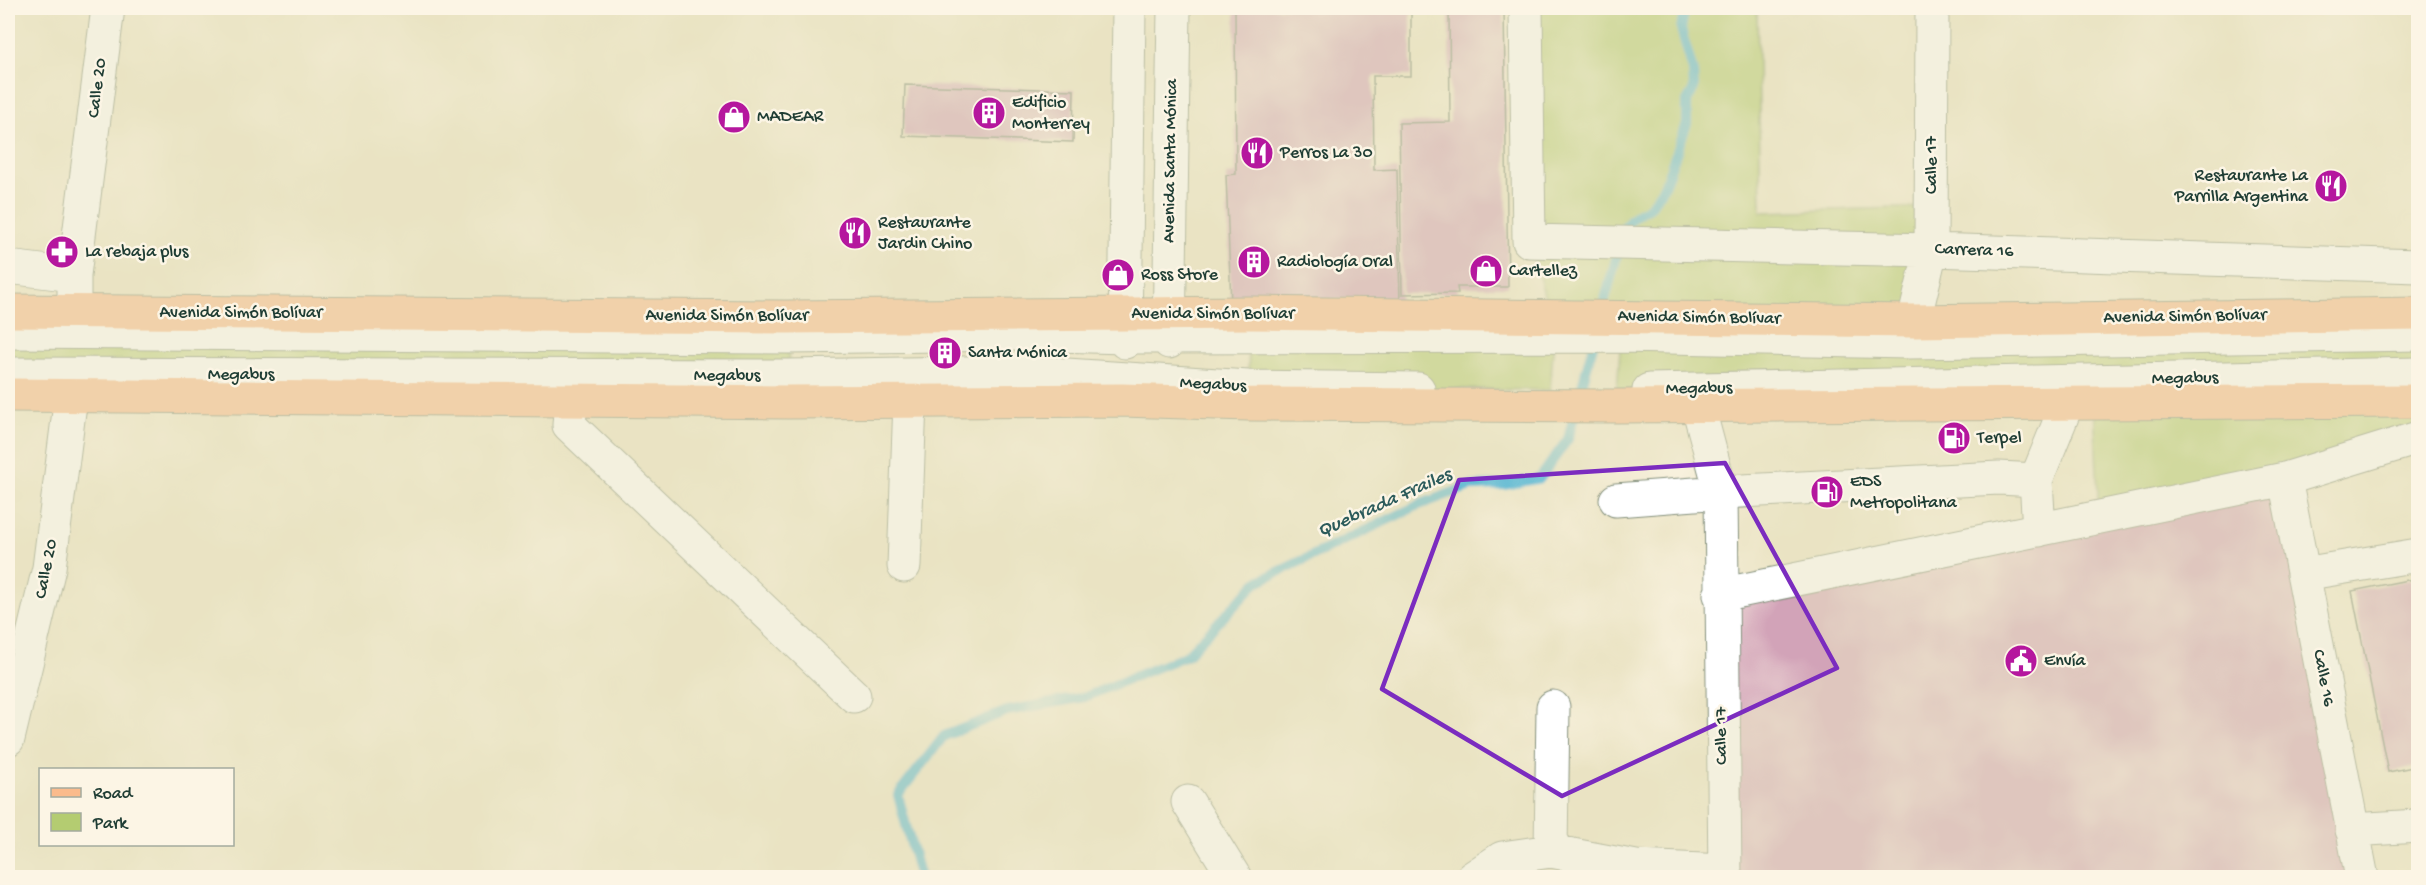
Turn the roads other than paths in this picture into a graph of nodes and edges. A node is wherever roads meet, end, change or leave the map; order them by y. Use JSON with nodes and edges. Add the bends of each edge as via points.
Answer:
{"nodes":[{"id":1,"x":108,"y":8,"type":"edge"},
{"id":2,"x":1129,"y":8,"type":"edge"},
{"id":3,"x":1174,"y":8,"type":"edge"},
{"id":4,"x":1526,"y":8,"type":"edge"},
{"id":5,"x":1932,"y":8,"type":"edge"},
{"id":6,"x":1931,"y":250,"type":"junction"},
{"id":7,"x":2418,"y":266,"type":"edge"},
{"id":8,"x":8,"y":267,"type":"edge"},
{"id":9,"x":74,"y":275,"type":"junction"},
{"id":10,"x":8,"y":311,"type":"edge"},
{"id":11,"x":74,"y":311,"type":"junction"},
{"id":12,"x":2418,"y":314,"type":"edge"},
{"id":13,"x":1914,"y":321,"type":"junction"},
{"id":14,"x":1168,"y":325,"type":"junction"},
{"id":15,"x":1125,"y":326,"type":"junction"},
{"id":16,"x":1622,"y":327,"type":"junction"},
{"id":17,"x":8,"y":332,"type":"edge"},
{"id":18,"x":2418,"y":334,"type":"edge"},
{"id":19,"x":8,"y":374,"type":"edge"},
{"id":20,"x":2418,"y":374,"type":"edge"},
{"id":21,"x":1123,"y":390,"type":"junction"},
{"id":22,"x":1170,"y":392,"type":"junction"},
{"id":23,"x":8,"y":395,"type":"edge"},
{"id":24,"x":71,"y":396,"type":"junction"},
{"id":25,"x":1616,"y":398,"type":"junction"},
{"id":26,"x":571,"y":399,"type":"junction"},
{"id":27,"x":2418,"y":401,"type":"edge"},
{"id":28,"x":910,"y":402,"type":"junction"},
{"id":29,"x":2067,"y":404,"type":"junction"},
{"id":30,"x":1698,"y":406,"type":"junction"},
{"id":31,"x":2418,"y":438,"type":"edge"},
{"id":32,"x":2285,"y":479,"type":"junction"},
{"id":33,"x":2036,"y":480,"type":"junction"},
{"id":34,"x":1720,"y":492,"type":"junction"},
{"id":35,"x":1616,"y":501,"type":"dead end"},
{"id":36,"x":2039,"y":530,"type":"junction"},
{"id":37,"x":2418,"y":555,"type":"edge"},
{"id":38,"x":904,"y":566,"type":"dead end"},
{"id":39,"x":2303,"y":574,"type":"junction"},
{"id":40,"x":1720,"y":595,"type":"junction"},
{"id":41,"x":854,"y":696,"type":"dead end"},
{"id":42,"x":1553,"y":707,"type":"dead end"},
{"id":43,"x":8,"y":739,"type":"edge"},
{"id":44,"x":1188,"y":802,"type":"dead end"},
{"id":45,"x":2418,"y":826,"type":"edge"},
{"id":46,"x":2352,"y":830,"type":"junction"},
{"id":47,"x":1551,"y":851,"type":"junction"},
{"id":48,"x":1725,"y":874,"type":"edge"},
{"id":49,"x":1235,"y":878,"type":"edge"},
{"id":50,"x":1472,"y":878,"type":"edge"},
{"id":51,"x":2362,"y":878,"type":"edge"}],
"edges":[{"from":1,"to":9,"type":"street","name":"Calle 20"},
{"from":2,"to":15,"type":"street"},
{"from":3,"to":14,"type":"street","name":"Avenida Santa Mónica"},
{"from":4,"to":6,"type":"street","name":"Carrera 16","via":[[1529,241]]},
{"from":5,"to":6,"type":"street","name":"Calle 17"},
{"from":6,"to":7,"type":"street","name":"Carrera 16"},
{"from":6,"to":13,"type":"street","name":"Calle 17"},
{"from":8,"to":9,"type":"street"},
{"from":9,"to":11,"type":"street","name":"Calle 20"},
{"from":10,"to":11,"type":"main road","name":"Avenida Simón Bolívar"},
{"from":11,"to":15,"type":"main road","name":"Avenida Simón Bolívar","via":[[786,317]]},
{"from":12,"to":13,"type":"main road","name":"Avenida Simón Bolívar"},
{"from":13,"to":16,"type":"main road","name":"Avenida Simón Bolívar"},
{"from":14,"to":15,"type":"main road","name":"Avenida Simón Bolívar"},
{"from":14,"to":16,"type":"main road","name":"Avenida Simón Bolívar"},
{"from":14,"to":22,"type":"street","name":"Avenida Santa Mónica"},
{"from":15,"to":17,"type":"street","via":[[1021,334],[777,337]]},
{"from":15,"to":21,"type":"street"},
{"from":16,"to":18,"type":"street","via":[[1909,342]]},
{"from":19,"to":21,"type":"street","name":"Megabus","via":[[789,376],[1021,372]]},
{"from":20,"to":25,"type":"street","name":"Megabus"},
{"from":21,"to":22,"type":"main road"},
{"from":21,"to":28,"type":"main road"},
{"from":22,"to":25,"type":"main road"},
{"from":23,"to":24,"type":"main road"},
{"from":24,"to":26,"type":"main road"},
{"from":24,"to":43,"type":"street","name":"Calle 20","via":[[49,568]]},
{"from":25,"to":30,"type":"main road"},
{"from":26,"to":28,"type":"main road"},
{"from":26,"to":41,"type":"street","via":[[569,425]]},
{"from":27,"to":29,"type":"main road"},
{"from":28,"to":38,"type":"street"},
{"from":29,"to":30,"type":"main road"},
{"from":29,"to":33,"type":"street"},
{"from":30,"to":34,"type":"street","name":"Calle 17"},
{"from":31,"to":32,"type":"street"},
{"from":32,"to":36,"type":"street"},
{"from":32,"to":39,"type":"street","name":"Calle 16"},
{"from":33,"to":34,"type":"street","via":[[1999,478]]},
{"from":33,"to":36,"type":"street"},
{"from":34,"to":35,"type":"street"},
{"from":34,"to":40,"type":"street","name":"Calle 17"},
{"from":36,"to":40,"type":"street"},
{"from":37,"to":39,"type":"street"},
{"from":39,"to":46,"type":"street","name":"Calle 16"},
{"from":40,"to":48,"type":"street","name":"Calle 17"},
{"from":42,"to":47,"type":"street"},
{"from":44,"to":49,"type":"street"},
{"from":45,"to":46,"type":"street"},
{"from":46,"to":51,"type":"street","name":"Calle 16"},
{"from":47,"to":48,"type":"street","via":[[1636,867]]},
{"from":47,"to":50,"type":"street","via":[[1502,858]]}]}
